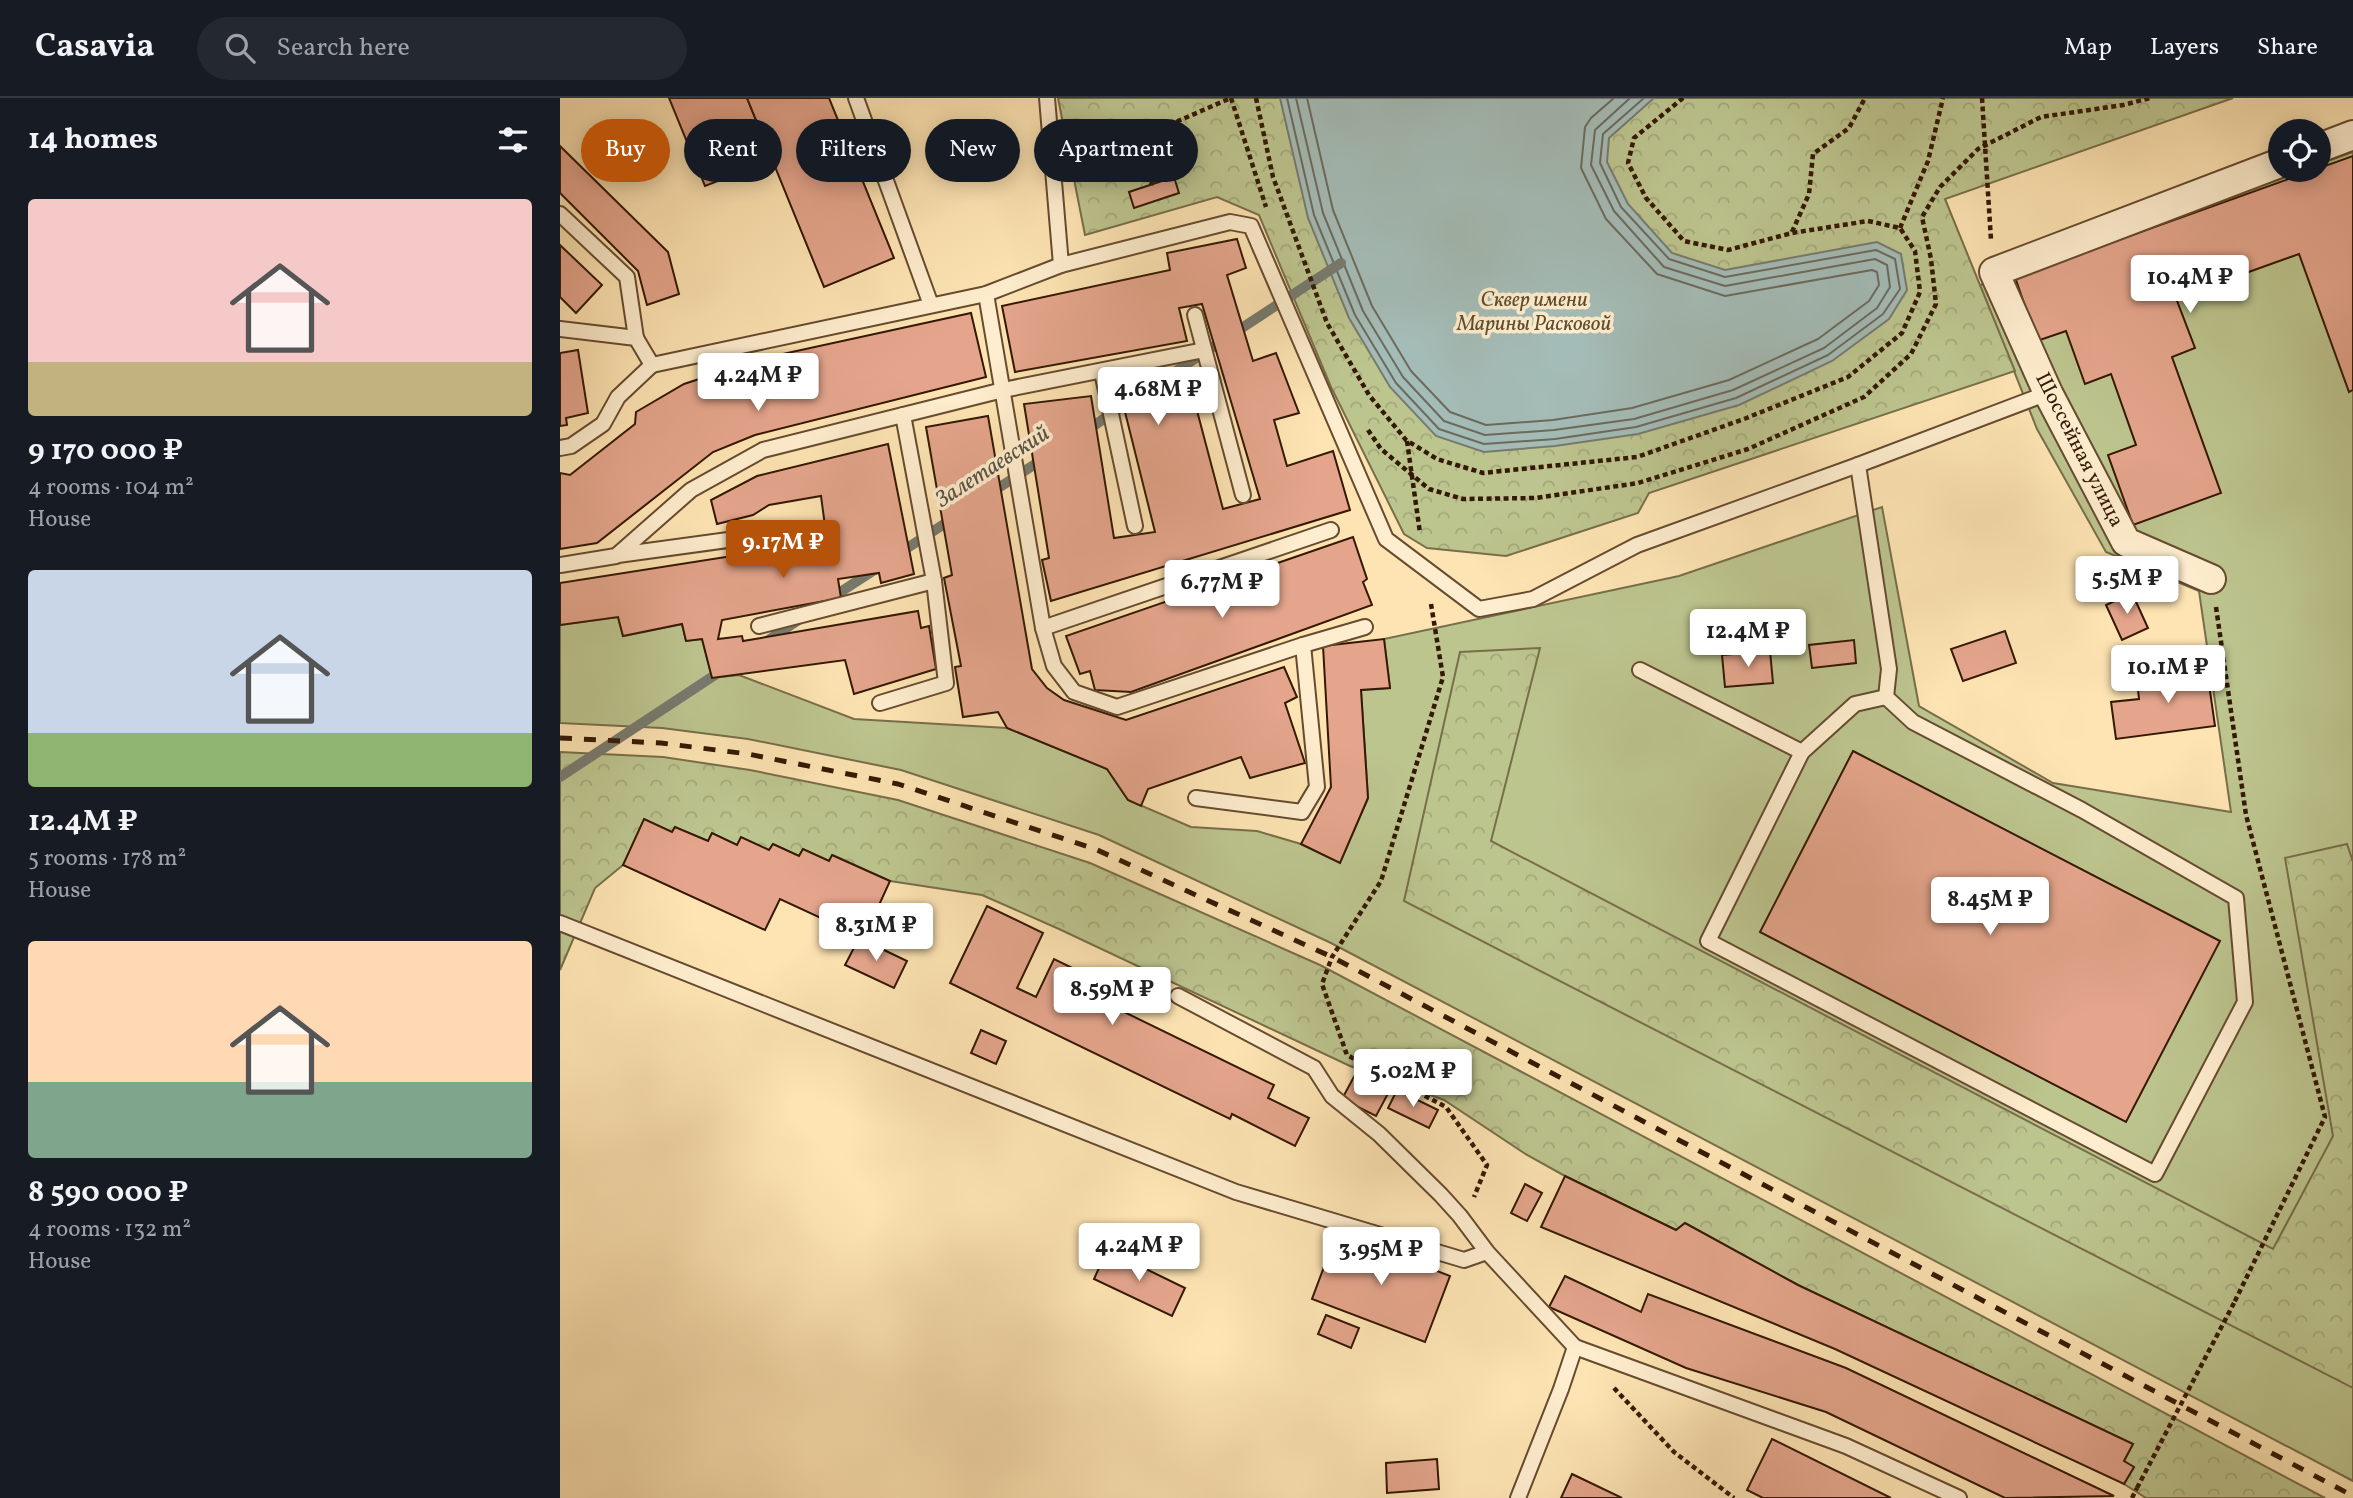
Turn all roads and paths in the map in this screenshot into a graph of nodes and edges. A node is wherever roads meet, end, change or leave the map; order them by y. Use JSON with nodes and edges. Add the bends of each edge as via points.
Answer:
{"nodes":[{"id":1,"x":856,"y":98,"type":"edge"},
{"id":2,"x":1047,"y":98,"type":"edge"},
{"id":3,"x":1231,"y":98,"type":"edge"},
{"id":4,"x":1256,"y":98,"type":"edge"},
{"id":5,"x":1683,"y":98,"type":"edge"},
{"id":6,"x":1865,"y":98,"type":"edge"},
{"id":7,"x":1943,"y":98,"type":"edge"},
{"id":8,"x":1982,"y":98,"type":"edge"},
{"id":9,"x":2150,"y":98,"type":"edge"},
{"id":10,"x":2353,"y":135,"type":"edge"},
{"id":11,"x":2331,"y":143,"type":"edge"},
{"id":12,"x":1985,"y":146,"type":"junction"},
{"id":13,"x":2268,"y":168,"type":"edge"},
{"id":14,"x":1151,"y":185,"type":"dead end"},
{"id":15,"x":1267,"y":211,"type":"dead end"},
{"id":16,"x":560,"y":214,"type":"edge"},
{"id":17,"x":1900,"y":228,"type":"junction"},
{"id":18,"x":1792,"y":233,"type":"junction"},
{"id":19,"x":1060,"y":265,"type":"junction"},
{"id":20,"x":1994,"y":272,"type":"junction"},
{"id":21,"x":986,"y":294,"type":"junction"},
{"id":22,"x":931,"y":305,"type":"junction"},
{"id":23,"x":1195,"y":315,"type":"dead end"},
{"id":24,"x":560,"y":329,"type":"edge"},
{"id":25,"x":636,"y":338,"type":"junction"},
{"id":26,"x":1204,"y":350,"type":"junction"},
{"id":27,"x":652,"y":365,"type":"junction"},
{"id":28,"x":1102,"y":372,"type":"junction"},
{"id":29,"x":1003,"y":390,"type":"junction"},
{"id":30,"x":2048,"y":393,"type":"junction"},
{"id":31,"x":903,"y":415,"type":"junction"},
{"id":32,"x":1360,"y":420,"type":"dead end"},
{"id":33,"x":1406,"y":440,"type":"junction"},
{"id":34,"x":560,"y":448,"type":"edge"},
{"id":35,"x":1858,"y":466,"type":"junction"},
{"id":36,"x":1412,"y":474,"type":"junction"},
{"id":37,"x":1243,"y":495,"type":"dead end"},
{"id":38,"x":1135,"y":526,"type":"dead end"},
{"id":39,"x":801,"y":530,"type":"dead end"},
{"id":40,"x":1331,"y":530,"type":"dead end"},
{"id":41,"x":616,"y":556,"type":"junction"},
{"id":42,"x":560,"y":565,"type":"edge"},
{"id":43,"x":1426,"y":569,"type":"junction"},
{"id":44,"x":2211,"y":579,"type":"dead end"},
{"id":45,"x":934,"y":582,"type":"junction"},
{"id":46,"x":759,"y":626,"type":"dead end"},
{"id":47,"x":1365,"y":627,"type":"dead end"},
{"id":48,"x":1044,"y":628,"type":"junction"},
{"id":49,"x":1303,"y":645,"type":"junction"},
{"id":50,"x":1640,"y":670,"type":"dead end"},
{"id":51,"x":1886,"y":697,"type":"junction"},
{"id":52,"x":880,"y":703,"type":"dead end"},
{"id":53,"x":1801,"y":752,"type":"junction"},
{"id":54,"x":1196,"y":798,"type":"dead end"},
{"id":55,"x":560,"y":923,"type":"edge"},
{"id":56,"x":1178,"y":996,"type":"dead end"},
{"id":57,"x":1460,"y":1216,"type":"junction"},
{"id":58,"x":1487,"y":1252,"type":"junction"},
{"id":59,"x":2234,"y":1303,"type":"dead end"},
{"id":60,"x":1575,"y":1347,"type":"junction"},
{"id":61,"x":1611,"y":1385,"type":"dead end"},
{"id":62,"x":1518,"y":1498,"type":"edge"},
{"id":63,"x":1734,"y":1498,"type":"edge"},
{"id":64,"x":1959,"y":1498,"type":"edge"},
{"id":65,"x":2132,"y":1498,"type":"edge"}],
"edges":[{"from":1,"to":22,"type":"lane"},
{"from":2,"to":19,"type":"lane"},
{"from":3,"to":14,"type":"path","via":[[1178,121]]},
{"from":3,"to":15,"type":"path"},
{"from":4,"to":33,"type":"path","via":[[1273,177],[1327,323],[1369,395]]},
{"from":5,"to":18,"type":"path","via":[[1634,138],[1628,163],[1646,198],[1684,241],[1728,250]]},
{"from":6,"to":18,"type":"path","via":[[1849,128],[1813,154],[1809,194]]},
{"from":7,"to":17,"type":"path","via":[[1928,161]]},
{"from":8,"to":12,"type":"path"},
{"from":9,"to":12,"type":"path","via":[[2041,117]]},
{"from":10,"to":11,"type":"street"},
{"from":12,"to":20,"type":"path"},
{"from":12,"to":36,"type":"path","via":[[1940,187],[1922,217],[1936,304],[1911,354],[1864,397],[1748,449],[1638,483],[1536,498],[1463,499],[1429,489]]},
{"from":13,"to":20,"type":"street"},
{"from":16,"to":25,"type":"lane","via":[[627,277]]},
{"from":17,"to":18,"type":"path","via":[[1868,220]]},
{"from":17,"to":33,"type":"path","via":[[1915,251],[1920,292],[1902,333],[1848,377],[1637,457],[1483,473],[1437,460]]},
{"from":19,"to":21,"type":"lane"},
{"from":19,"to":43,"type":"lane","via":[[1230,222],[1251,226],[1387,539]]},
{"from":20,"to":30,"type":"street","name":"Шоссейная улица"},
{"from":21,"to":22,"type":"lane"},
{"from":21,"to":29,"type":"lane"},
{"from":22,"to":27,"type":"lane"},
{"from":23,"to":26,"type":"lane"},
{"from":24,"to":25,"type":"lane"},
{"from":25,"to":27,"type":"lane"},
{"from":26,"to":28,"type":"lane"},
{"from":26,"to":37,"type":"lane"},
{"from":27,"to":34,"type":"lane","via":[[618,397],[603,424],[571,446]]},
{"from":28,"to":29,"type":"lane"},
{"from":28,"to":38,"type":"lane"},
{"from":29,"to":31,"type":"lane"},
{"from":29,"to":48,"type":"lane"},
{"from":30,"to":35,"type":"lane"},
{"from":30,"to":44,"type":"street","name":"Шоссейная улица","via":[[2126,542]]},
{"from":31,"to":41,"type":"lane","via":[[763,450],[691,490]]},
{"from":31,"to":45,"type":"lane"},
{"from":32,"to":36,"type":"path","via":[[1381,449]]},
{"from":33,"to":36,"type":"path"},
{"from":35,"to":43,"type":"lane","via":[[1637,545],[1533,599],[1479,609]]},
{"from":35,"to":51,"type":"lane","via":[[1889,669]]},
{"from":36,"to":43,"type":"path"},
{"from":39,"to":41,"type":"lane"},
{"from":40,"to":48,"type":"lane"},
{"from":41,"to":42,"type":"lane"},
{"from":43,"to":57,"type":"path","via":[[1443,677],[1381,881],[1332,957],[1322,984],[1347,1055],[1446,1107],[1487,1165],[1470,1209]]},
{"from":45,"to":46,"type":"lane"},
{"from":45,"to":52,"type":"lane","via":[[946,683]]},
{"from":47,"to":49,"type":"lane"},
{"from":48,"to":49,"type":"lane","via":[[1054,666],[1074,692],[1117,707]]},
{"from":49,"to":54,"type":"lane","via":[[1317,788],[1302,812]]},
{"from":50,"to":53,"type":"lane"},
{"from":51,"to":53,"type":"lane","via":[[1855,704]]},
{"from":51,"to":53,"type":"lane","via":[[1913,722],[2236,898],[2245,1002],[2155,1174],[1708,941]]},
{"from":55,"to":58,"type":"lane","via":[[1236,1192],[1464,1260]]},
{"from":56,"to":57,"type":"lane","via":[[1314,1068],[1332,1096],[1379,1134]]},
{"from":57,"to":58,"type":"lane"},
{"from":58,"to":60,"type":"lane"},
{"from":59,"to":65,"type":"path","bridge":true},
{"from":60,"to":62,"type":"lane"},
{"from":60,"to":64,"type":"lane","via":[[1846,1446]]},
{"from":61,"to":63,"type":"path","via":[[1674,1452]]}]}
